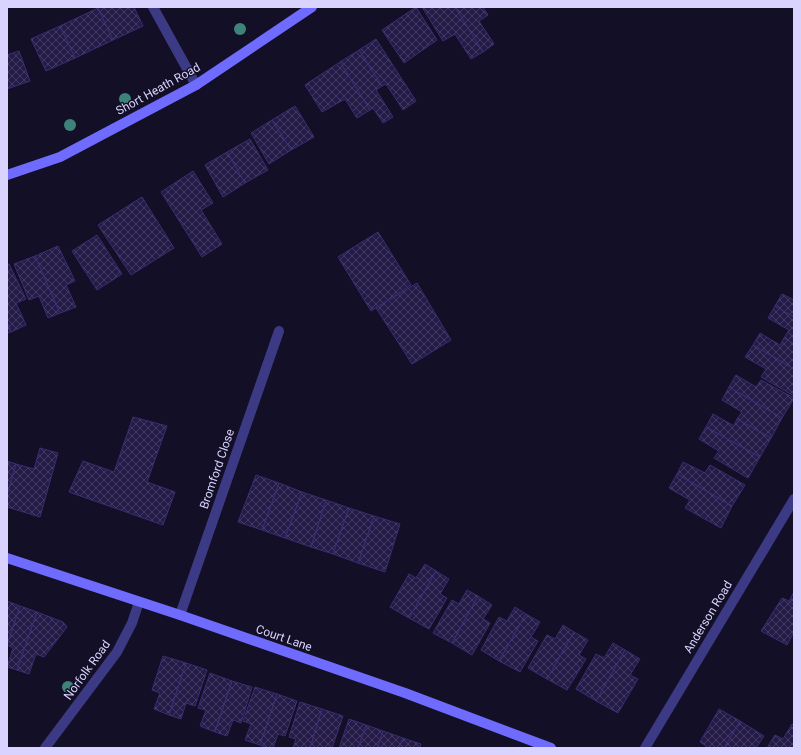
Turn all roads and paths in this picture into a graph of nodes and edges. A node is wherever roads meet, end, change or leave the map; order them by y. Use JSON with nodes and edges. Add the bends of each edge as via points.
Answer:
{"nodes":[{"id":1,"x":152,"y":7,"type":"edge"},
{"id":2,"x":312,"y":7,"type":"edge"},
{"id":3,"x":196,"y":85,"type":"junction"},
{"id":4,"x":7,"y":176,"type":"edge"},
{"id":5,"x":279,"y":330,"type":"dead end"},
{"id":6,"x":794,"y":499,"type":"edge"},
{"id":7,"x":7,"y":558,"type":"edge"},
{"id":8,"x":139,"y":602,"type":"junction"},
{"id":9,"x":180,"y":615,"type":"junction"},
{"id":10,"x":45,"y":748,"type":"edge"},
{"id":11,"x":551,"y":748,"type":"edge"},
{"id":12,"x":645,"y":748,"type":"edge"}],
"edges":[{"from":1,"to":3,"type":"street"},
{"from":2,"to":3,"type":"street","name":"Short Heath Road"},
{"from":3,"to":4,"type":"street","name":"Short Heath Road","via":[[60,157]]},
{"from":5,"to":9,"type":"street","name":"Bromford Close"},
{"from":6,"to":12,"type":"street","name":"Anderson Road"},
{"from":7,"to":8,"type":"street","name":"Court Lane"},
{"from":8,"to":9,"type":"street","name":"Court Lane"},
{"from":8,"to":10,"type":"street","name":"Norfolk Road","via":[[118,652]]},
{"from":9,"to":11,"type":"street","name":"Court Lane","via":[[405,693]]}]}
